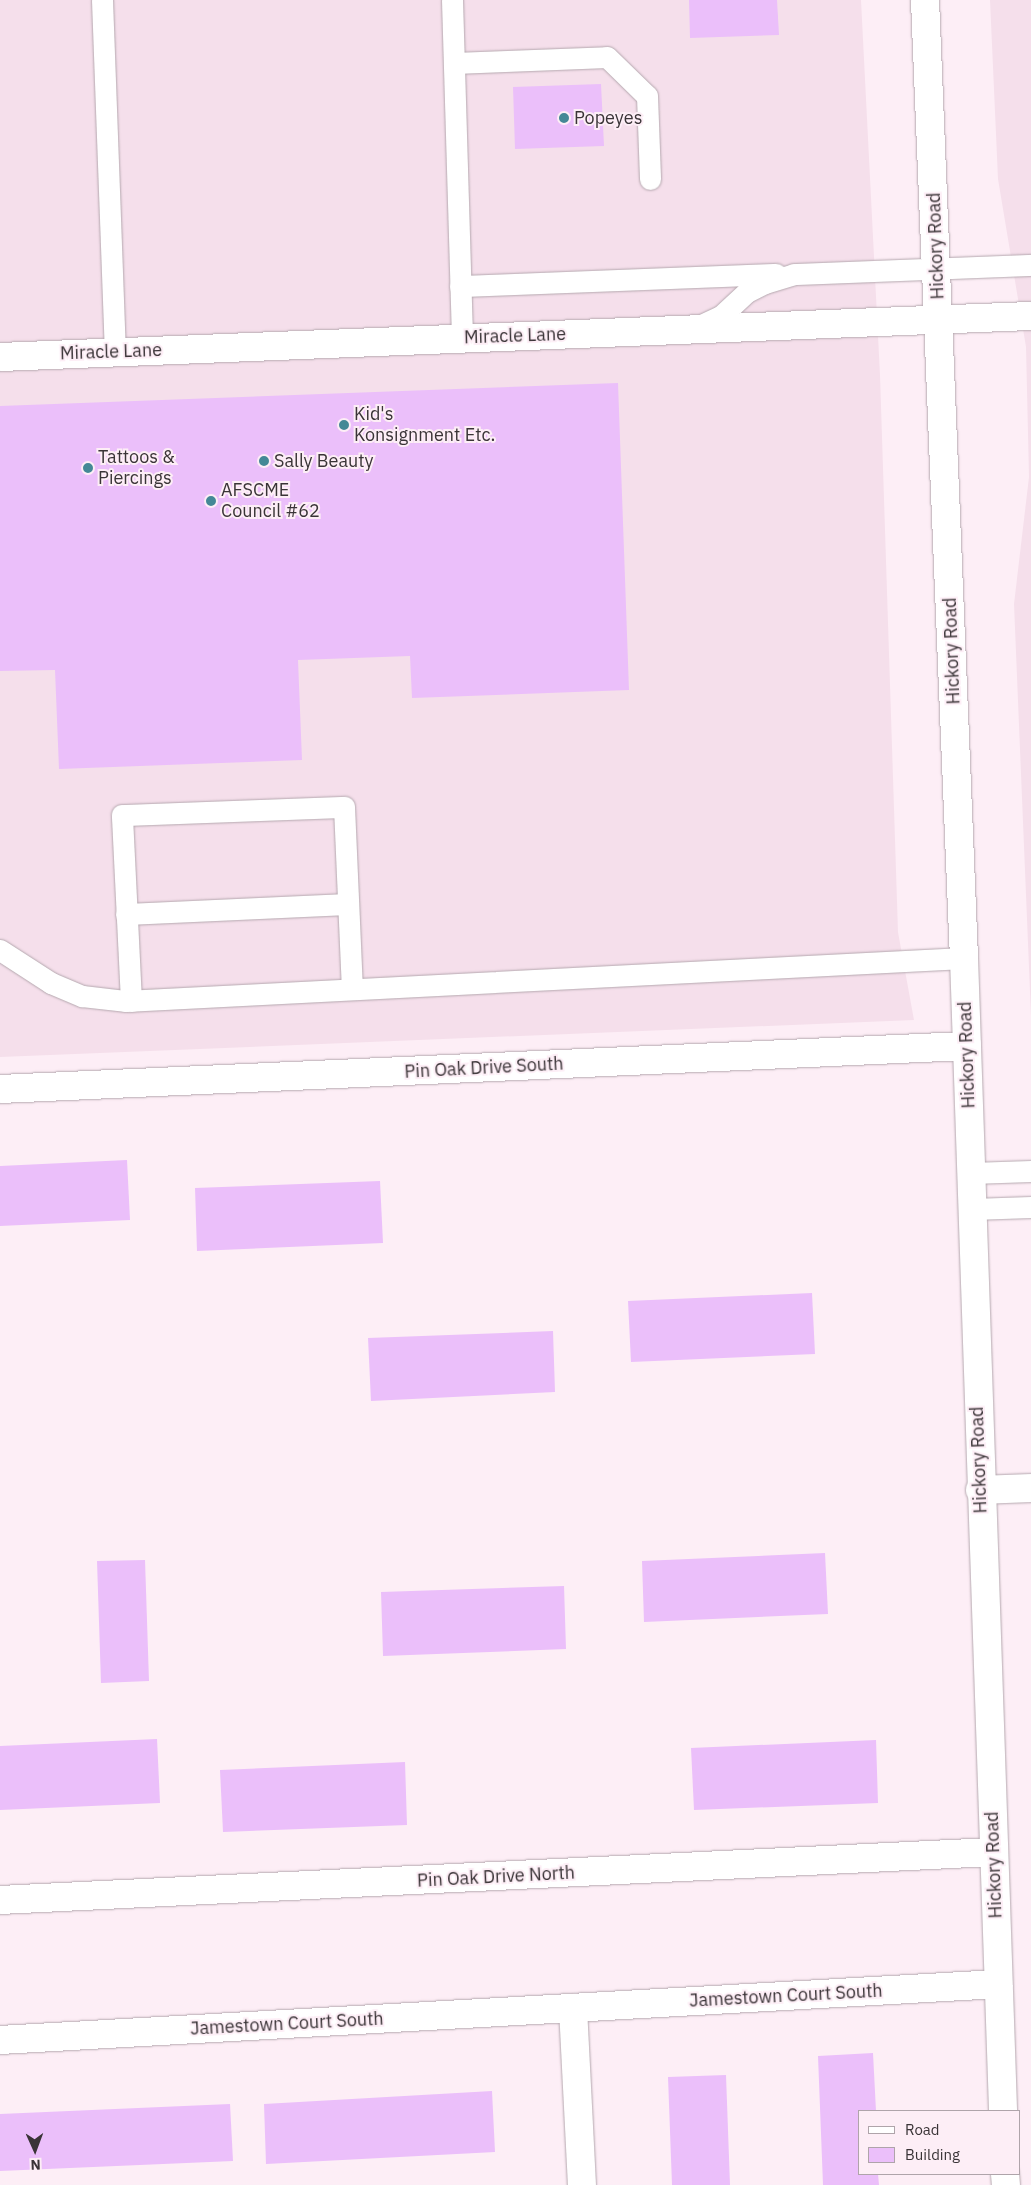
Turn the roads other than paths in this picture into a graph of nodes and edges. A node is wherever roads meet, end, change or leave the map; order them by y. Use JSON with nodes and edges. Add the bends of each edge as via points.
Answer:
{"nodes":[{"id":1,"x":102,"y":0,"type":"edge"},
{"id":2,"x":452,"y":0,"type":"edge"},
{"id":3,"x":925,"y":0,"type":"edge"},
{"id":4,"x":454,"y":63,"type":"junction"},
{"id":5,"x":650,"y":179,"type":"dead end"},
{"id":6,"x":1031,"y":265,"type":"edge"},
{"id":7,"x":936,"y":269,"type":"junction"},
{"id":8,"x":794,"y":274,"type":"junction"},
{"id":9,"x":460,"y":286,"type":"junction"},
{"id":10,"x":1031,"y":316,"type":"edge"},
{"id":11,"x":939,"y":320,"type":"junction"},
{"id":12,"x":690,"y":330,"type":"junction"},
{"id":13,"x":462,"y":338,"type":"junction"},
{"id":14,"x":114,"y":352,"type":"junction"},
{"id":15,"x":0,"y":357,"type":"edge"},
{"id":16,"x":348,"y":904,"type":"junction"},
{"id":17,"x":126,"y":914,"type":"junction"},
{"id":18,"x":0,"y":950,"type":"edge"},
{"id":19,"x":964,"y":958,"type":"junction"},
{"id":20,"x":352,"y":989,"type":"junction"},
{"id":21,"x":131,"y":1001,"type":"junction"},
{"id":22,"x":967,"y":1046,"type":"junction"},
{"id":23,"x":0,"y":1089,"type":"edge"},
{"id":24,"x":1031,"y":1171,"type":"edge"},
{"id":25,"x":971,"y":1173,"type":"junction"},
{"id":26,"x":1031,"y":1207,"type":"edge"},
{"id":27,"x":972,"y":1209,"type":"junction"},
{"id":28,"x":1031,"y":1488,"type":"edge"},
{"id":29,"x":980,"y":1490,"type":"junction"},
{"id":30,"x":993,"y":1852,"type":"junction"},
{"id":31,"x":0,"y":1900,"type":"edge"},
{"id":32,"x":998,"y":1984,"type":"junction"},
{"id":33,"x":573,"y":2008,"type":"junction"},
{"id":34,"x":0,"y":2040,"type":"edge"},
{"id":35,"x":1003,"y":2110,"type":"edge"},
{"id":36,"x":582,"y":2185,"type":"edge"}],
"edges":[{"from":1,"to":14,"type":"lane"},
{"from":2,"to":4,"type":"lane"},
{"from":3,"to":7,"type":"street","name":"Hickory Road"},
{"from":4,"to":5,"type":"lane","via":[[607,57],[647,96]]},
{"from":4,"to":9,"type":"lane"},
{"from":6,"to":7,"type":"lane"},
{"from":7,"to":8,"type":"lane"},
{"from":7,"to":11,"type":"street","name":"Hickory Road"},
{"from":8,"to":9,"type":"lane"},
{"from":8,"to":12,"type":"lane","via":[[747,292],[721,316]]},
{"from":9,"to":13,"type":"lane"},
{"from":10,"to":11,"type":"street","name":"Miracle Lane"},
{"from":11,"to":12,"type":"street","name":"Miracle Lane"},
{"from":11,"to":19,"type":"street","name":"Hickory Road"},
{"from":12,"to":13,"type":"street","name":"Miracle Lane"},
{"from":13,"to":14,"type":"street","name":"Miracle Lane"},
{"from":14,"to":15,"type":"street","name":"Miracle Lane"},
{"from":16,"to":17,"type":"lane"},
{"from":16,"to":17,"type":"lane","via":[[344,807],[122,815]]},
{"from":16,"to":20,"type":"lane"},
{"from":17,"to":21,"type":"lane"},
{"from":18,"to":21,"type":"lane","via":[[52,983],[82,996]]},
{"from":19,"to":20,"type":"lane"},
{"from":19,"to":22,"type":"street","name":"Hickory Road"},
{"from":20,"to":21,"type":"lane"},
{"from":22,"to":23,"type":"street","name":"Pin Oak Drive South"},
{"from":22,"to":25,"type":"street","name":"Hickory Road"},
{"from":24,"to":25,"type":"lane"},
{"from":25,"to":27,"type":"street","name":"Hickory Road"},
{"from":26,"to":27,"type":"lane"},
{"from":27,"to":29,"type":"street","name":"Hickory Road"},
{"from":28,"to":29,"type":"street"},
{"from":29,"to":30,"type":"street","name":"Hickory Road"},
{"from":30,"to":31,"type":"street","name":"Pin Oak Drive North"},
{"from":30,"to":32,"type":"street","name":"Hickory Road"},
{"from":32,"to":33,"type":"street","name":"Jamestown Court South"},
{"from":32,"to":35,"type":"street","name":"Hickory Road"},
{"from":33,"to":34,"type":"street","name":"Jamestown Court South"},
{"from":33,"to":36,"type":"street"}]}
